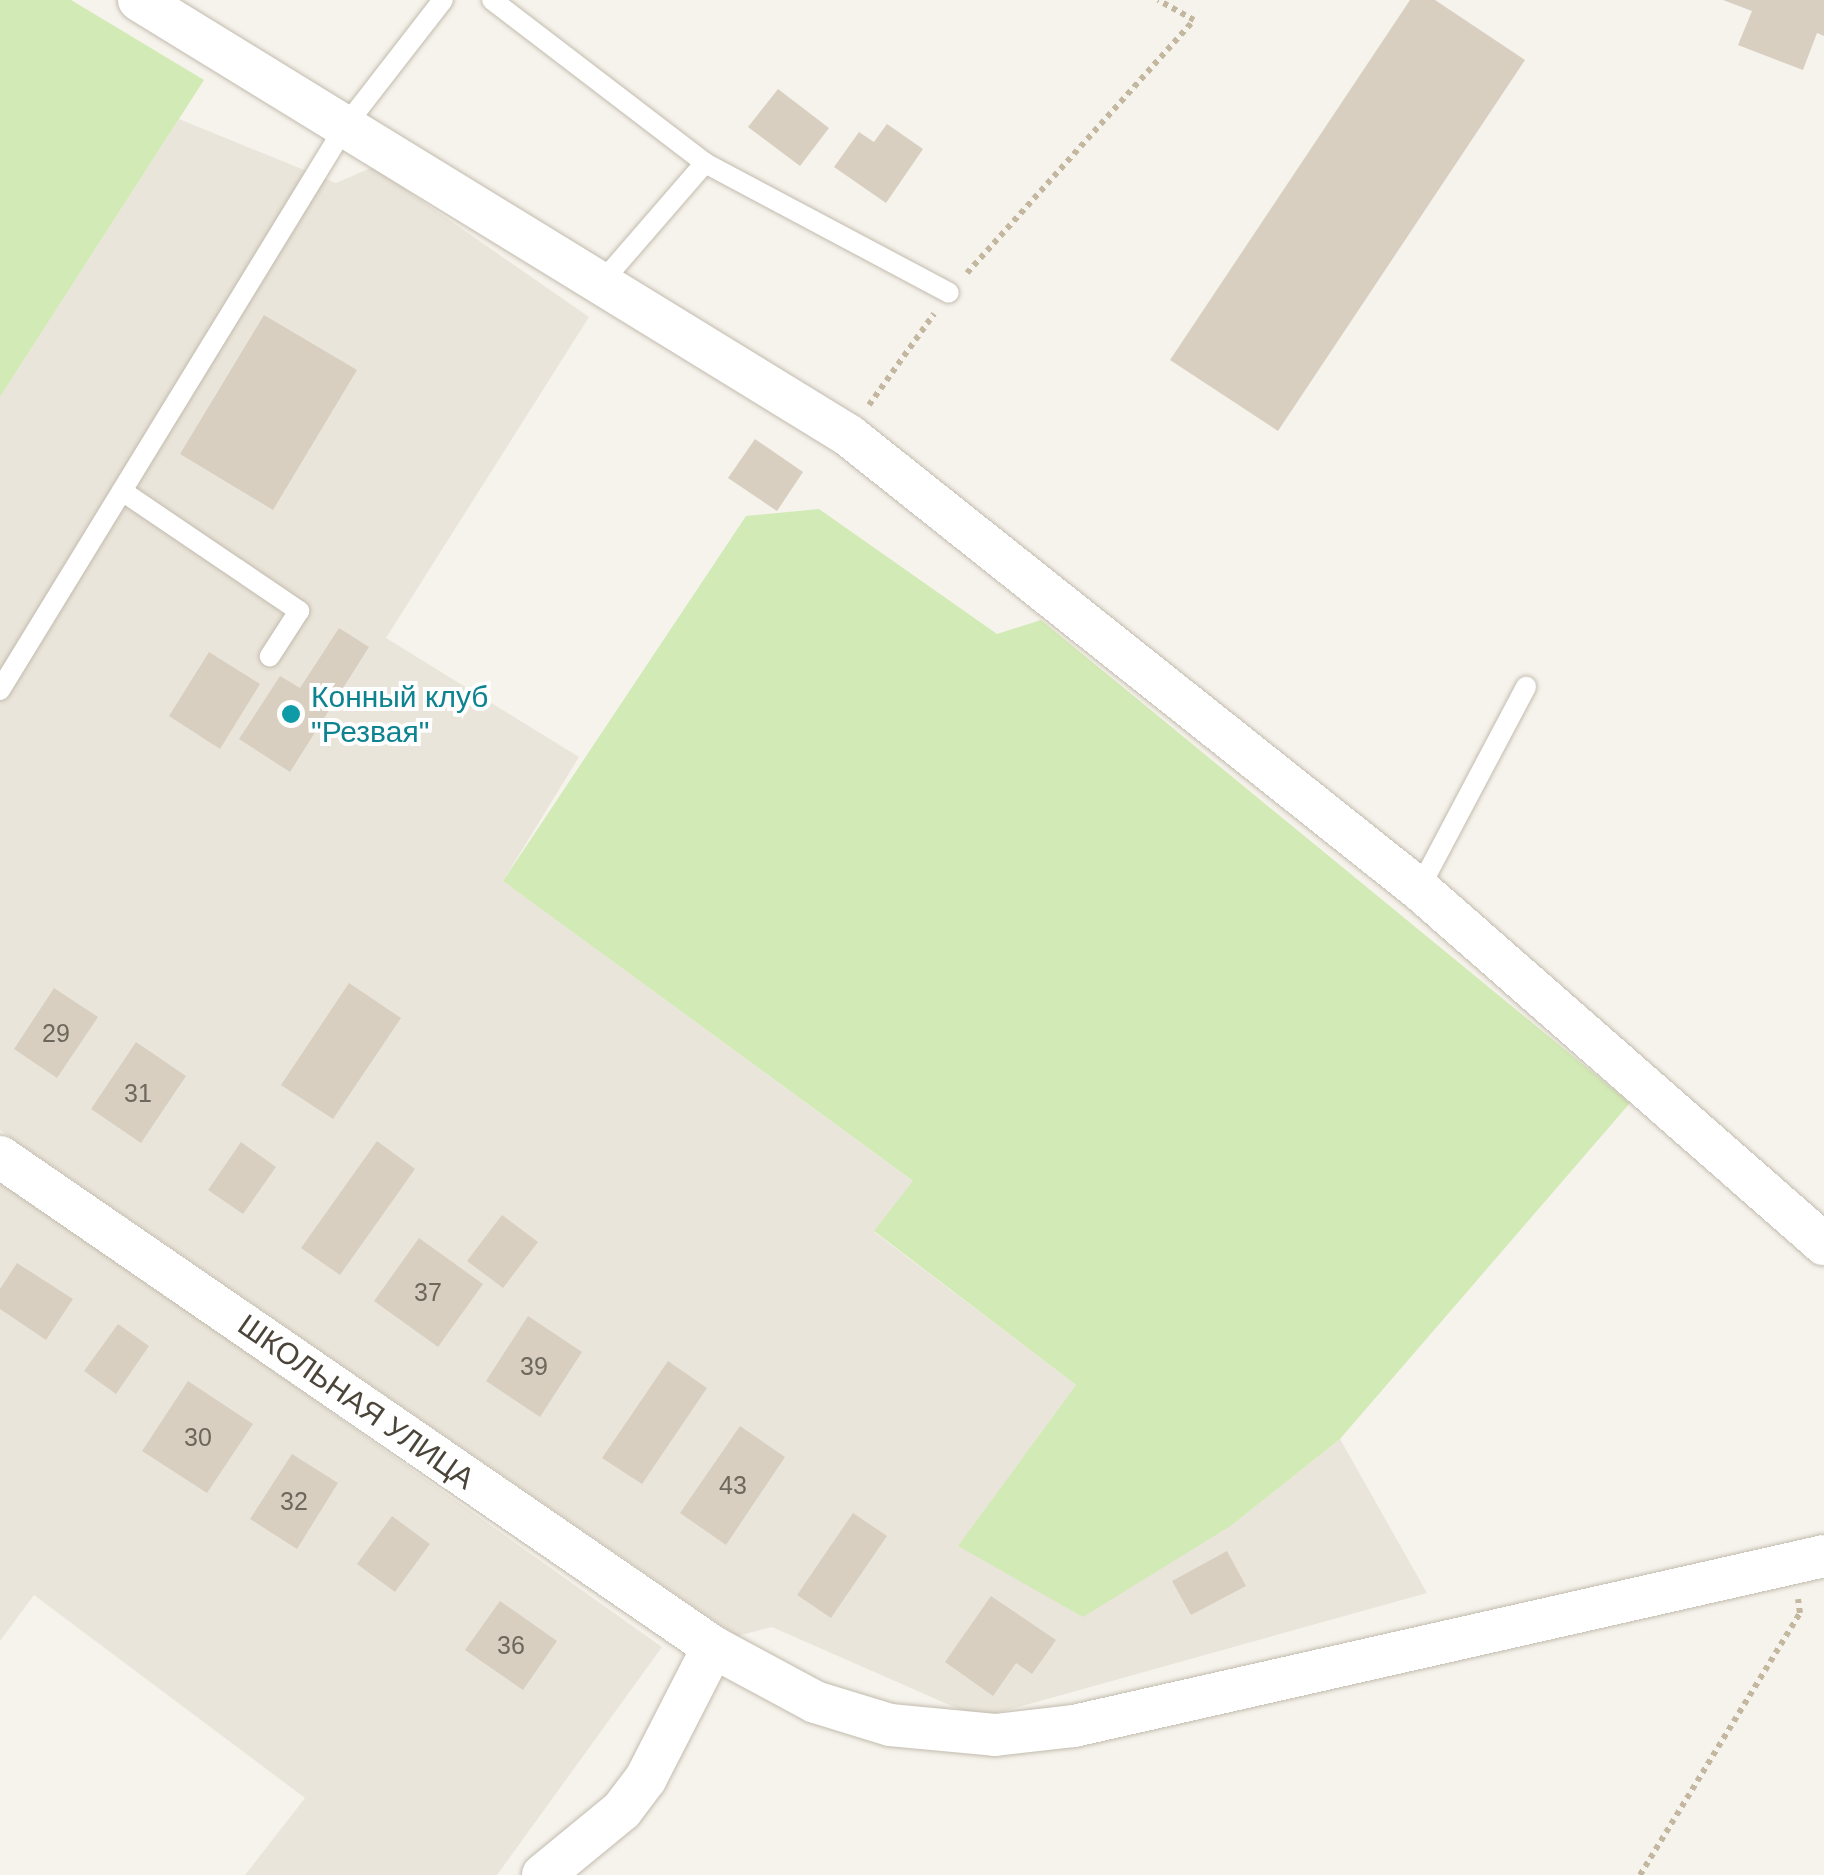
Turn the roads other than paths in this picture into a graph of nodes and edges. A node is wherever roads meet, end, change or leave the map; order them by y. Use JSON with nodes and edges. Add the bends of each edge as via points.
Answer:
{"nodes":[{"id":1,"x":140,"y":0,"type":"edge"},
{"id":2,"x":443,"y":0,"type":"edge"},
{"id":3,"x":492,"y":0,"type":"edge"},
{"id":4,"x":346,"y":125,"type":"junction"},
{"id":5,"x":706,"y":164,"type":"junction"},
{"id":6,"x":601,"y":283,"type":"junction"},
{"id":7,"x":949,"y":293,"type":"road end"},
{"id":8,"x":122,"y":491,"type":"junction"},
{"id":9,"x":270,"y":656,"type":"dead end"},
{"id":10,"x":1526,"y":687,"type":"dead end"},
{"id":11,"x":0,"y":690,"type":"edge"},
{"id":12,"x":1418,"y":889,"type":"junction"},
{"id":13,"x":0,"y":1157,"type":"edge"},
{"id":14,"x":1824,"y":1244,"type":"edge"},
{"id":15,"x":1808,"y":1559,"type":"edge"},
{"id":16,"x":712,"y":1648,"type":"junction"},
{"id":17,"x":543,"y":1875,"type":"edge"}],
"edges":[{"from":1,"to":4,"type":"street"},
{"from":2,"to":4,"type":"lane"},
{"from":3,"to":5,"type":"lane"},
{"from":4,"to":6,"type":"street"},
{"from":4,"to":8,"type":"lane"},
{"from":5,"to":6,"type":"lane"},
{"from":5,"to":7,"type":"lane"},
{"from":6,"to":12,"type":"street","via":[[848,435]]},
{"from":8,"to":9,"type":"lane","via":[[299,611]]},
{"from":8,"to":11,"type":"lane"},
{"from":10,"to":12,"type":"lane"},
{"from":12,"to":14,"type":"street"},
{"from":13,"to":16,"type":"street","name":"ШКОЛЬНАЯ УЛИЦА"},
{"from":15,"to":16,"type":"street","name":"ШКОЛЬНАЯ УЛИЦА","via":[[1022,1734],[890,1725],[767,1680]]},
{"from":16,"to":17,"type":"street","via":[[646,1778],[622,1810]]}]}
